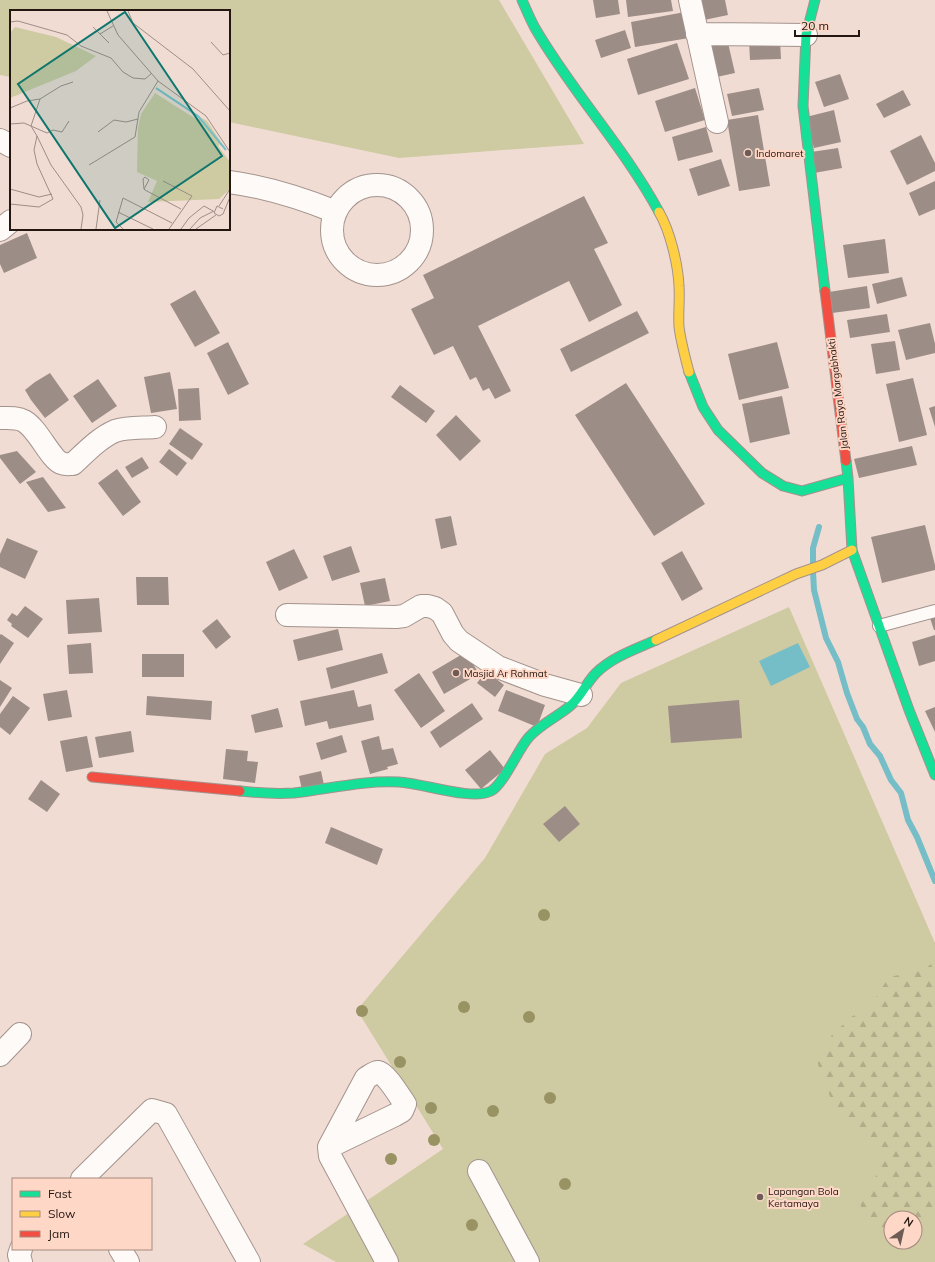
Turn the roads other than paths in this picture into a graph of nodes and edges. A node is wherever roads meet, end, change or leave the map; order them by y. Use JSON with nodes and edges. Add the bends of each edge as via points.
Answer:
{"nodes":[{"id":1,"x":522,"y":0,"type":"edge"},
{"id":2,"x":690,"y":0,"type":"edge"},
{"id":3,"x":815,"y":0,"type":"edge"},
{"id":4,"x":697,"y":34,"type":"junction"},
{"id":5,"x":806,"y":35,"type":"junction"},
{"id":6,"x":717,"y":122,"type":"dead end"},
{"id":7,"x":0,"y":140,"type":"edge"},
{"id":8,"x":10,"y":145,"type":"edge"},
{"id":9,"x":230,"y":182,"type":"edge"},
{"id":10,"x":336,"y":212,"type":"junction"},
{"id":11,"x":10,"y":222,"type":"edge"},
{"id":12,"x":0,"y":230,"type":"edge"},
{"id":13,"x":0,"y":418,"type":"edge"},
{"id":14,"x":155,"y":428,"type":"dead end"},
{"id":15,"x":848,"y":478,"type":"junction"},
{"id":16,"x":852,"y":550,"type":"junction"},
{"id":17,"x":935,"y":611,"type":"edge"},
{"id":18,"x":288,"y":615,"type":"dead end"},
{"id":19,"x":879,"y":626,"type":"junction"},
{"id":20,"x":581,"y":695,"type":"junction"},
{"id":21,"x":935,"y":775,"type":"edge"},
{"id":22,"x":92,"y":777,"type":"dead end"},
{"id":23,"x":20,"y":1034,"type":"dead end"},
{"id":24,"x":0,"y":1055,"type":"edge"},
{"id":25,"x":329,"y":1147,"type":"dead end"},
{"id":26,"x":480,"y":1171,"type":"dead end"},
{"id":27,"x":83,"y":1178,"type":"edge"},
{"id":28,"x":21,"y":1250,"type":"edge"},
{"id":29,"x":121,"y":1250,"type":"edge"},
{"id":30,"x":21,"y":1262,"type":"edge"},
{"id":31,"x":128,"y":1262,"type":"edge"},
{"id":32,"x":249,"y":1262,"type":"edge"},
{"id":33,"x":387,"y":1262,"type":"edge"},
{"id":34,"x":528,"y":1262,"type":"edge"}],
"edges":[{"from":1,"to":15,"type":"street","via":[[551,54],[646,187],[663,219],[673,250],[679,285],[682,350],[703,407],[718,430],[762,473],[783,486],[802,491]]},
{"from":2,"to":4,"type":"street"},
{"from":3,"to":5,"type":"street","name":"Jalan Raya Margabhakti"},
{"from":4,"to":5,"type":"street"},
{"from":4,"to":6,"type":"street"},
{"from":5,"to":15,"type":"street","name":"Jalan Raya Margabhakti","via":[[803,106]]},
{"from":7,"to":8,"type":"street"},
{"from":9,"to":10,"type":"street","via":[[273,190]]},
{"from":10,"to":10,"type":"street","via":[[350,194],[361,188],[372,185],[396,189],[406,195],[420,214],[423,226],[419,249],[413,259],[394,272],[371,275],[359,271],[341,257],[335,246],[332,235]]},
{"from":11,"to":12,"type":"street"},
{"from":13,"to":14,"type":"street","via":[[24,420],[56,460],[69,464],[73,464],[100,439],[115,431]]},
{"from":15,"to":16,"type":"street","name":"Jalan Raya Margabhakti"},
{"from":16,"to":19,"type":"street","name":"Jalan Raya Margabhakti"},
{"from":16,"to":20,"type":"street","via":[[611,661],[594,675]]},
{"from":17,"to":19,"type":"lane"},
{"from":18,"to":20,"type":"street","via":[[396,617],[428,606],[442,613],[459,641],[498,667],[545,685]]},
{"from":19,"to":21,"type":"street","name":"Jalan Raya Margabhakti"},
{"from":20,"to":22,"type":"street","via":[[534,731],[519,750],[497,787],[486,793],[470,794],[399,782],[358,783],[299,792],[261,793]]},
{"from":23,"to":24,"type":"street"},
{"from":25,"to":33,"type":"street","via":[[330,1156]]},
{"from":26,"to":34,"type":"street"},
{"from":27,"to":32,"type":"street","via":[[152,1110],[166,1114]]},
{"from":28,"to":30,"type":"street"},
{"from":29,"to":31,"type":"street"}]}
